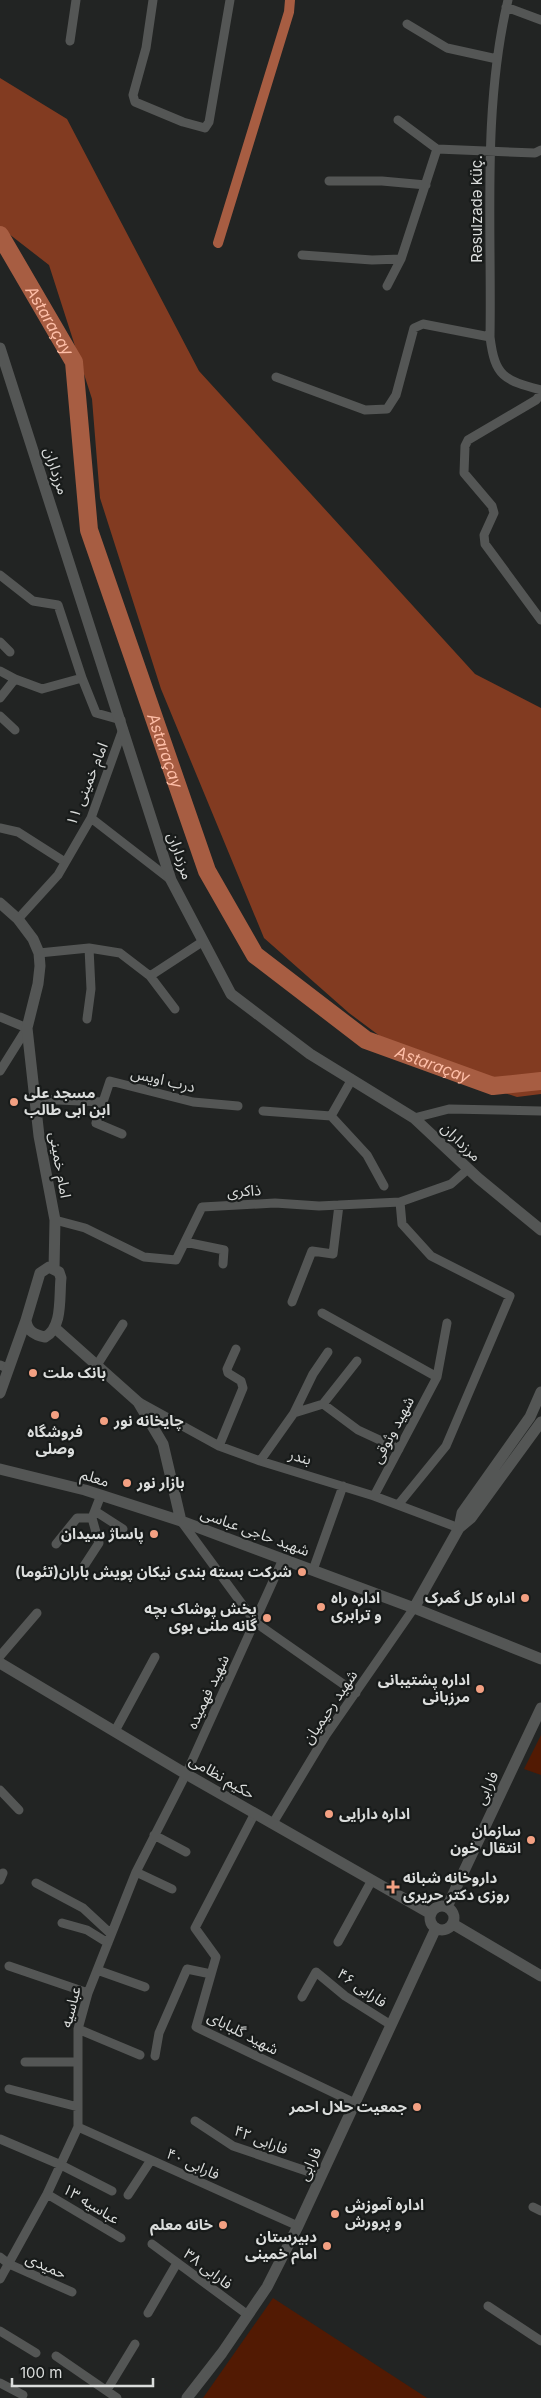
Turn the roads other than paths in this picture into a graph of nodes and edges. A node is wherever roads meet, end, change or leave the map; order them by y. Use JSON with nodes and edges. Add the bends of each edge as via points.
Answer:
{"nodes":[{"id":1,"x":76,"y":0,"type":"edge"},
{"id":2,"x":153,"y":0,"type":"edge"},
{"id":3,"x":230,"y":0,"type":"edge"},
{"id":4,"x":507,"y":4,"type":"edge"},
{"id":5,"x":541,"y":20,"type":"edge"},
{"id":6,"x":406,"y":24,"type":"dead end"},
{"id":7,"x":70,"y":42,"type":"dead end"},
{"id":8,"x":497,"y":59,"type":"junction"},
{"id":9,"x":398,"y":120,"type":"dead end"},
{"id":10,"x":437,"y":149,"type":"junction"},
{"id":11,"x":541,"y":150,"type":"edge"},
{"id":12,"x":491,"y":151,"type":"junction"},
{"id":13,"x":329,"y":181,"type":"dead end"},
{"id":14,"x":426,"y":185,"type":"junction"},
{"id":15,"x":302,"y":255,"type":"dead end"},
{"id":16,"x":401,"y":259,"type":"junction"},
{"id":17,"x":387,"y":286,"type":"dead end"},
{"id":18,"x":490,"y":337,"type":"junction"},
{"id":19,"x":0,"y":348,"type":"edge"},
{"id":20,"x":276,"y":377,"type":"dead end"},
{"id":21,"x":541,"y":392,"type":"edge"},
{"id":22,"x":0,"y":575,"type":"edge"},
{"id":23,"x":541,"y":620,"type":"edge"},
{"id":24,"x":0,"y":642,"type":"edge"},
{"id":25,"x":10,"y":652,"type":"dead end"},
{"id":26,"x":0,"y":670,"type":"edge"},
{"id":27,"x":82,"y":678,"type":"junction"},
{"id":28,"x":15,"y":679,"type":"junction"},
{"id":29,"x":0,"y":698,"type":"edge"},
{"id":30,"x":0,"y":716,"type":"edge"},
{"id":31,"x":122,"y":724,"type":"junction"},
{"id":32,"x":15,"y":730,"type":"dead end"},
{"id":33,"x":91,"y":818,"type":"junction"},
{"id":34,"x":0,"y":828,"type":"edge"},
{"id":35,"x":65,"y":862,"type":"junction"},
{"id":36,"x":172,"y":880,"type":"junction"},
{"id":37,"x":0,"y":903,"type":"edge"},
{"id":38,"x":18,"y":919,"type":"junction"},
{"id":39,"x":202,"y":942,"type":"junction"},
{"id":40,"x":89,"y":948,"type":"junction"},
{"id":41,"x":39,"y":952,"type":"junction"},
{"id":42,"x":150,"y":976,"type":"junction"},
{"id":43,"x":175,"y":1009,"type":"dead end"},
{"id":44,"x":0,"y":1017,"type":"edge"},
{"id":45,"x":87,"y":1019,"type":"dead end"},
{"id":46,"x":27,"y":1028,"type":"junction"},
{"id":47,"x":0,"y":1071,"type":"edge"},
{"id":48,"x":352,"y":1079,"type":"junction"},
{"id":49,"x":36,"y":1099,"type":"junction"},
{"id":50,"x":103,"y":1102,"type":"junction"},
{"id":51,"x":238,"y":1106,"type":"dead end"},
{"id":52,"x":263,"y":1111,"type":"dead end"},
{"id":53,"x":541,"y":1111,"type":"edge"},
{"id":54,"x":331,"y":1116,"type":"junction"},
{"id":55,"x":414,"y":1118,"type":"junction"},
{"id":56,"x":122,"y":1134,"type":"dead end"},
{"id":57,"x":468,"y":1169,"type":"junction"},
{"id":58,"x":384,"y":1186,"type":"dead end"},
{"id":59,"x":400,"y":1202,"type":"junction"},
{"id":60,"x":339,"y":1205,"type":"junction"},
{"id":61,"x":55,"y":1220,"type":"junction"},
{"id":62,"x":541,"y":1230,"type":"edge"},
{"id":63,"x":185,"y":1242,"type":"junction"},
{"id":64,"x":223,"y":1264,"type":"dead end"},
{"id":65,"x":54,"y":1269,"type":"junction"},
{"id":66,"x":292,"y":1302,"type":"dead end"},
{"id":67,"x":322,"y":1313,"type":"dead end"},
{"id":68,"x":26,"y":1320,"type":"junction"},
{"id":69,"x":447,"y":1323,"type":"dead end"},
{"id":70,"x":123,"y":1324,"type":"dead end"},
{"id":71,"x":55,"y":1328,"type":"junction"},
{"id":72,"x":236,"y":1349,"type":"dead end"},
{"id":73,"x":328,"y":1352,"type":"dead end"},
{"id":74,"x":357,"y":1361,"type":"dead end"},
{"id":75,"x":96,"y":1365,"type":"junction"},
{"id":76,"x":4,"y":1366,"type":"edge"},
{"id":77,"x":437,"y":1377,"type":"junction"},
{"id":78,"x":541,"y":1392,"type":"edge"},
{"id":79,"x":0,"y":1393,"type":"edge"},
{"id":80,"x":138,"y":1402,"type":"junction"},
{"id":81,"x":323,"y":1404,"type":"junction"},
{"id":82,"x":294,"y":1412,"type":"junction"},
{"id":83,"x":541,"y":1422,"type":"edge"},
{"id":84,"x":219,"y":1446,"type":"junction"},
{"id":85,"x":399,"y":1449,"type":"junction"},
{"id":86,"x":260,"y":1461,"type":"junction"},
{"id":87,"x":0,"y":1468,"type":"edge"},
{"id":88,"x":344,"y":1486,"type":"junction"},
{"id":89,"x":102,"y":1495,"type":"junction"},
{"id":90,"x":374,"y":1496,"type":"junction"},
{"id":91,"x":398,"y":1505,"type":"junction"},
{"id":92,"x":93,"y":1514,"type":"junction"},
{"id":93,"x":181,"y":1521,"type":"junction"},
{"id":94,"x":459,"y":1528,"type":"junction"},
{"id":95,"x":123,"y":1529,"type":"dead end"},
{"id":96,"x":56,"y":1544,"type":"dead end"},
{"id":97,"x":284,"y":1559,"type":"junction"},
{"id":98,"x":84,"y":1566,"type":"dead end"},
{"id":99,"x":313,"y":1570,"type":"junction"},
{"id":100,"x":414,"y":1608,"type":"junction"},
{"id":101,"x":37,"y":1613,"type":"dead end"},
{"id":102,"x":256,"y":1623,"type":"junction"},
{"id":103,"x":0,"y":1656,"type":"edge"},
{"id":104,"x":156,"y":1657,"type":"dead end"},
{"id":105,"x":541,"y":1659,"type":"edge"},
{"id":106,"x":0,"y":1663,"type":"edge"},
{"id":107,"x":356,"y":1693,"type":"junction"},
{"id":108,"x":541,"y":1708,"type":"edge"},
{"id":109,"x":115,"y":1731,"type":"junction"},
{"id":110,"x":186,"y":1774,"type":"junction"},
{"id":111,"x":0,"y":1790,"type":"edge"},
{"id":112,"x":19,"y":1810,"type":"dead end"},
{"id":113,"x":255,"y":1813,"type":"junction"},
{"id":114,"x":273,"y":1823,"type":"junction"},
{"id":115,"x":154,"y":1835,"type":"junction"},
{"id":116,"x":186,"y":1852,"type":"dead end"},
{"id":117,"x":136,"y":1872,"type":"junction"},
{"id":118,"x":372,"y":1880,"type":"junction"},
{"id":119,"x":36,"y":1883,"type":"dead end"},
{"id":120,"x":172,"y":1889,"type":"dead end"},
{"id":121,"x":447,"y":1907,"type":"junction"},
{"id":122,"x":431,"y":1914,"type":"junction"},
{"id":123,"x":62,"y":1923,"type":"dead end"},
{"id":124,"x":453,"y":1924,"type":"junction"},
{"id":125,"x":436,"y":1928,"type":"junction"},
{"id":126,"x":110,"y":1939,"type":"junction"},
{"id":127,"x":338,"y":1942,"type":"dead end"},
{"id":128,"x":9,"y":1966,"type":"dead end"},
{"id":129,"x":97,"y":1970,"type":"junction"},
{"id":130,"x":211,"y":1974,"type":"junction"},
{"id":131,"x":541,"y":1976,"type":"edge"},
{"id":132,"x":145,"y":1987,"type":"dead end"},
{"id":133,"x":88,"y":1993,"type":"junction"},
{"id":134,"x":302,"y":1998,"type":"dead end"},
{"id":135,"x":391,"y":2024,"type":"junction"},
{"id":136,"x":78,"y":2029,"type":"junction"},
{"id":137,"x":140,"y":2055,"type":"dead end"},
{"id":138,"x":155,"y":2056,"type":"dead end"},
{"id":139,"x":25,"y":2062,"type":"dead end"},
{"id":140,"x":78,"y":2062,"type":"junction"},
{"id":141,"x":9,"y":2089,"type":"dead end"},
{"id":142,"x":355,"y":2103,"type":"junction"},
{"id":143,"x":78,"y":2107,"type":"junction"},
{"id":144,"x":195,"y":2121,"type":"dead end"},
{"id":145,"x":78,"y":2127,"type":"junction"},
{"id":146,"x":0,"y":2139,"type":"edge"},
{"id":147,"x":151,"y":2160,"type":"junction"},
{"id":148,"x":61,"y":2165,"type":"junction"},
{"id":149,"x":321,"y":2176,"type":"junction"},
{"id":150,"x":112,"y":2191,"type":"dead end"},
{"id":151,"x":47,"y":2194,"type":"junction"},
{"id":152,"x":128,"y":2195,"type":"dead end"},
{"id":153,"x":298,"y":2226,"type":"junction"},
{"id":154,"x":121,"y":2238,"type":"dead end"},
{"id":155,"x":152,"y":2244,"type":"dead end"},
{"id":156,"x":0,"y":2257,"type":"edge"},
{"id":157,"x":177,"y":2263,"type":"junction"},
{"id":158,"x":9,"y":2264,"type":"junction"},
{"id":159,"x":0,"y":2279,"type":"edge"},
{"id":160,"x":72,"y":2292,"type":"dead end"},
{"id":161,"x":488,"y":2306,"type":"dead end"},
{"id":162,"x":148,"y":2312,"type":"dead end"},
{"id":163,"x":248,"y":2315,"type":"junction"},
{"id":164,"x":0,"y":2331,"type":"edge"},
{"id":165,"x":541,"y":2341,"type":"edge"},
{"id":166,"x":135,"y":2344,"type":"dead end"},
{"id":167,"x":36,"y":2353,"type":"dead end"},
{"id":168,"x":56,"y":2356,"type":"dead end"},
{"id":169,"x":0,"y":2384,"type":"edge"},
{"id":170,"x":107,"y":2390,"type":"junction"},
{"id":171,"x":23,"y":2395,"type":"dead end"},
{"id":172,"x":117,"y":2398,"type":"edge"},
{"id":173,"x":187,"y":2398,"type":"edge"}],
"edges":[{"from":1,"to":7,"type":"street"},
{"from":2,"to":3,"type":"street","via":[[146,48],[133,95],[135,102],[204,128],[209,122]]},
{"from":4,"to":5,"type":"street"},
{"from":4,"to":8,"type":"street","name":"Rəsulzadə küç."},
{"from":6,"to":8,"type":"street","via":[[447,48]]},
{"from":8,"to":12,"type":"street","name":"Rəsulzadə küç."},
{"from":9,"to":10,"type":"street"},
{"from":10,"to":12,"type":"street"},
{"from":10,"to":14,"type":"street"},
{"from":11,"to":12,"type":"street","via":[[535,153]]},
{"from":12,"to":18,"type":"street","name":"Rəsulzadə küç."},
{"from":13,"to":14,"type":"street"},
{"from":14,"to":16,"type":"street"},
{"from":15,"to":16,"type":"street"},
{"from":16,"to":17,"type":"street"},
{"from":18,"to":20,"type":"street","via":[[423,324],[414,328],[396,395],[387,409],[365,410]]},
{"from":18,"to":21,"type":"street","name":"Rəsulzadə küç.","via":[[492,357],[507,379]]},
{"from":19,"to":31,"type":"street","name":"مرزداران"},
{"from":21,"to":23,"type":"street","via":[[536,400],[468,440],[464,473],[492,506],[494,513],[484,535],[484,544]]},
{"from":22,"to":27,"type":"street","via":[[34,601],[58,605]]},
{"from":24,"to":25,"type":"street"},
{"from":26,"to":28,"type":"street"},
{"from":27,"to":28,"type":"street","via":[[42,689]]},
{"from":27,"to":31,"type":"street","via":[[96,713]]},
{"from":28,"to":29,"type":"street"},
{"from":30,"to":32,"type":"street"},
{"from":31,"to":33,"type":"street","name":"امام خمینی ۱۱"},
{"from":31,"to":36,"type":"street","name":"مرزداران"},
{"from":33,"to":35,"type":"street","name":"امام خمینی ۱۱"},
{"from":33,"to":36,"type":"street"},
{"from":34,"to":35,"type":"street","via":[[18,832]]},
{"from":35,"to":38,"type":"street","name":"امام خمینی ۱۱","via":[[58,875]]},
{"from":36,"to":39,"type":"street","name":"مرزداران"},
{"from":37,"to":38,"type":"street"},
{"from":38,"to":41,"type":"street"},
{"from":39,"to":42,"type":"street"},
{"from":39,"to":48,"type":"street","name":"مرزداران","via":[[231,994],[310,1054]]},
{"from":40,"to":41,"type":"street"},
{"from":40,"to":42,"type":"street","via":[[120,953]]},
{"from":40,"to":45,"type":"street","via":[[91,989]]},
{"from":41,"to":46,"type":"street","name":"امام خمینی","via":[[38,984]]},
{"from":42,"to":43,"type":"street"},
{"from":44,"to":46,"type":"street"},
{"from":46,"to":47,"type":"street"},
{"from":46,"to":49,"type":"street","name":"امام خمینی"},
{"from":48,"to":54,"type":"street"},
{"from":48,"to":55,"type":"street","name":"مرزداران"},
{"from":49,"to":50,"type":"street"},
{"from":49,"to":61,"type":"street","name":"امام خمینی","via":[[41,1152]]},
{"from":50,"to":51,"type":"street","name":"درب اویس","via":[[110,1081],[194,1102]]},
{"from":50,"to":56,"type":"street","via":[[96,1123]]},
{"from":52,"to":54,"type":"street"},
{"from":53,"to":55,"type":"street","via":[[449,1109]]},
{"from":54,"to":58,"type":"street","via":[[367,1155]]},
{"from":55,"to":57,"type":"street","name":"مرزداران"},
{"from":57,"to":59,"type":"street","name":"ذاکری","via":[[451,1184]]},
{"from":57,"to":62,"type":"street","name":"مرزداران"},
{"from":59,"to":60,"type":"street","name":"ذاکری"},
{"from":59,"to":91,"type":"street","via":[[402,1224],[431,1256],[510,1296],[446,1446]]},
{"from":60,"to":63,"type":"street","name":"ذاکری","via":[[275,1203],[202,1207]]},
{"from":60,"to":66,"type":"street","via":[[333,1254],[312,1251]]},
{"from":61,"to":63,"type":"street","name":"ذاکری","via":[[85,1228],[144,1257],[176,1260]]},
{"from":61,"to":65,"type":"street","name":"امام خمینی"},
{"from":63,"to":64,"type":"street","via":[[224,1250]]},
{"from":65,"to":68,"type":"street","via":[[45,1268],[40,1274]]},
{"from":65,"to":71,"type":"street","name":"امام خمینی","via":[[61,1278]]},
{"from":67,"to":77,"type":"street"},
{"from":68,"to":71,"type":"street","via":[[27,1327],[37,1336],[45,1337]]},
{"from":68,"to":76,"type":"street"},
{"from":69,"to":77,"type":"street","name":"شهید وثوقی"},
{"from":70,"to":75,"type":"street"},
{"from":71,"to":75,"type":"street","name":"شهید حاجی عباسی"},
{"from":72,"to":84,"type":"street","via":[[227,1369],[241,1381],[243,1388]]},
{"from":73,"to":82,"type":"street"},
{"from":74,"to":81,"type":"street"},
{"from":75,"to":80,"type":"street","name":"شهید حاجی عباسی"},
{"from":76,"to":79,"type":"street"},
{"from":77,"to":85,"type":"street","name":"شهید وثوقی"},
{"from":78,"to":94,"type":"street","via":[[530,1417],[462,1513]]},
{"from":80,"to":84,"type":"street","name":"بندر"},
{"from":80,"to":93,"type":"street","name":"شهید حاجی عباسی","via":[[162,1444]]},
{"from":81,"to":82,"type":"street"},
{"from":81,"to":85,"type":"street","via":[[358,1430]]},
{"from":82,"to":86,"type":"street"},
{"from":83,"to":94,"type":"street","via":[[471,1518]]},
{"from":84,"to":86,"type":"street","name":"بندر"},
{"from":85,"to":90,"type":"street","name":"شهید وثوقی"},
{"from":86,"to":88,"type":"street","name":"بندر"},
{"from":87,"to":89,"type":"street","name":"معلم"},
{"from":88,"to":90,"type":"street","name":"بندر"},
{"from":88,"to":99,"type":"street"},
{"from":89,"to":92,"type":"street"},
{"from":89,"to":93,"type":"street","name":"معلم"},
{"from":90,"to":91,"type":"street","name":"بندر"},
{"from":91,"to":94,"type":"street","name":"بندر"},
{"from":92,"to":95,"type":"street"},
{"from":92,"to":96,"type":"street","via":[[77,1518]]},
{"from":92,"to":98,"type":"street","via":[[99,1544]]},
{"from":93,"to":97,"type":"street","name":"شهید حاجی عباسی"},
{"from":93,"to":102,"type":"street"},
{"from":94,"to":100,"type":"street"},
{"from":97,"to":99,"type":"street","name":"شهید حاجی عباسی"},
{"from":97,"to":102,"type":"street","name":"شهید فهمیده"},
{"from":99,"to":100,"type":"street","name":"شهید حاجی عباسی"},
{"from":100,"to":105,"type":"street","name":"شهید حاجی عباسی"},
{"from":100,"to":107,"type":"street","name":"شهید رحیمیان"},
{"from":101,"to":103,"type":"street"},
{"from":102,"to":107,"type":"street"},
{"from":102,"to":110,"type":"street","name":"شهید فهمیده"},
{"from":104,"to":109,"type":"street"},
{"from":106,"to":109,"type":"street","name":"حکیم نظامی"},
{"from":107,"to":114,"type":"street","name":"شهید رحیمیان"},
{"from":108,"to":121,"type":"street","name":"فارابی"},
{"from":109,"to":110,"type":"street","name":"حکیم نظامی"},
{"from":110,"to":113,"type":"street","name":"حکیم نظامی"},
{"from":110,"to":115,"type":"street","name":"عباسیه"},
{"from":111,"to":112,"type":"street"},
{"from":113,"to":114,"type":"street","name":"حکیم نظامی"},
{"from":113,"to":130,"type":"street","name":"شهید گلبابای","via":[[195,1928],[216,1957]]},
{"from":114,"to":118,"type":"street","name":"حکیم نظامی"},
{"from":115,"to":116,"type":"street"},
{"from":115,"to":117,"type":"street","name":"عباسیه"},
{"from":117,"to":120,"type":"street"},
{"from":117,"to":126,"type":"street","name":"عباسیه"},
{"from":118,"to":122,"type":"street","name":"حکیم نظامی"},
{"from":118,"to":127,"type":"street"},
{"from":119,"to":126,"type":"street","via":[[84,1908]]},
{"from":121,"to":122,"type":"street","via":[[436,1908]]},
{"from":121,"to":124,"type":"street","via":[[454,1916]]},
{"from":122,"to":125,"type":"street","via":[[431,1922]]},
{"from":123,"to":126,"type":"street"},
{"from":124,"to":125,"type":"street","via":[[447,1929]]},
{"from":124,"to":131,"type":"street"},
{"from":125,"to":135,"type":"street","name":"فارابی"},
{"from":126,"to":129,"type":"street","name":"عباسیه"},
{"from":128,"to":133,"type":"street"},
{"from":129,"to":132,"type":"street"},
{"from":129,"to":133,"type":"street","name":"عباسیه"},
{"from":130,"to":138,"type":"street","via":[[188,1970],[159,2033]]},
{"from":130,"to":142,"type":"street","name":"شهید گلبابای","via":[[196,2027]]},
{"from":133,"to":136,"type":"street","name":"عباسیه"},
{"from":134,"to":135,"type":"street","name":"فارابی ۴۶","via":[[316,1972],[345,1996]]},
{"from":135,"to":142,"type":"street","name":"فارابی"},
{"from":136,"to":137,"type":"street"},
{"from":136,"to":140,"type":"street","name":"عباسیه"},
{"from":139,"to":140,"type":"street"},
{"from":140,"to":143,"type":"street","name":"عباسیه"},
{"from":141,"to":143,"type":"street"},
{"from":142,"to":149,"type":"street","name":"فارابی"},
{"from":143,"to":145,"type":"street","name":"عباسیه"},
{"from":144,"to":149,"type":"street","name":"فارابی ۴۲","via":[[233,2146]]},
{"from":145,"to":147,"type":"street","name":"فارابی ۴۰"},
{"from":145,"to":148,"type":"street","name":"عباسیه"},
{"from":146,"to":148,"type":"street"},
{"from":147,"to":152,"type":"street"},
{"from":147,"to":153,"type":"street","name":"فارابی ۴۰"},
{"from":148,"to":150,"type":"street"},
{"from":148,"to":151,"type":"street","name":"عباسیه"},
{"from":149,"to":153,"type":"street","name":"فارابی"},
{"from":151,"to":154,"type":"street","name":"عباسیه ۱۳"},
{"from":151,"to":158,"type":"street","name":"عباسیه"},
{"from":153,"to":163,"type":"street","name":"فارابی","via":[[267,2287]]},
{"from":155,"to":157,"type":"street","name":"فارابی ۳۸"},
{"from":156,"to":158,"type":"street","name":"حمیدی"},
{"from":157,"to":162,"type":"street"},
{"from":157,"to":163,"type":"street","name":"فارابی ۳۸"},
{"from":158,"to":159,"type":"street","name":"عباسیه"},
{"from":158,"to":160,"type":"street","name":"حمیدی"},
{"from":161,"to":165,"type":"street"},
{"from":163,"to":173,"type":"street","name":"فارابی"},
{"from":164,"to":167,"type":"street"},
{"from":166,"to":170,"type":"street"},
{"from":168,"to":170,"type":"street"},
{"from":169,"to":171,"type":"street"},
{"from":170,"to":172,"type":"street"}]}
